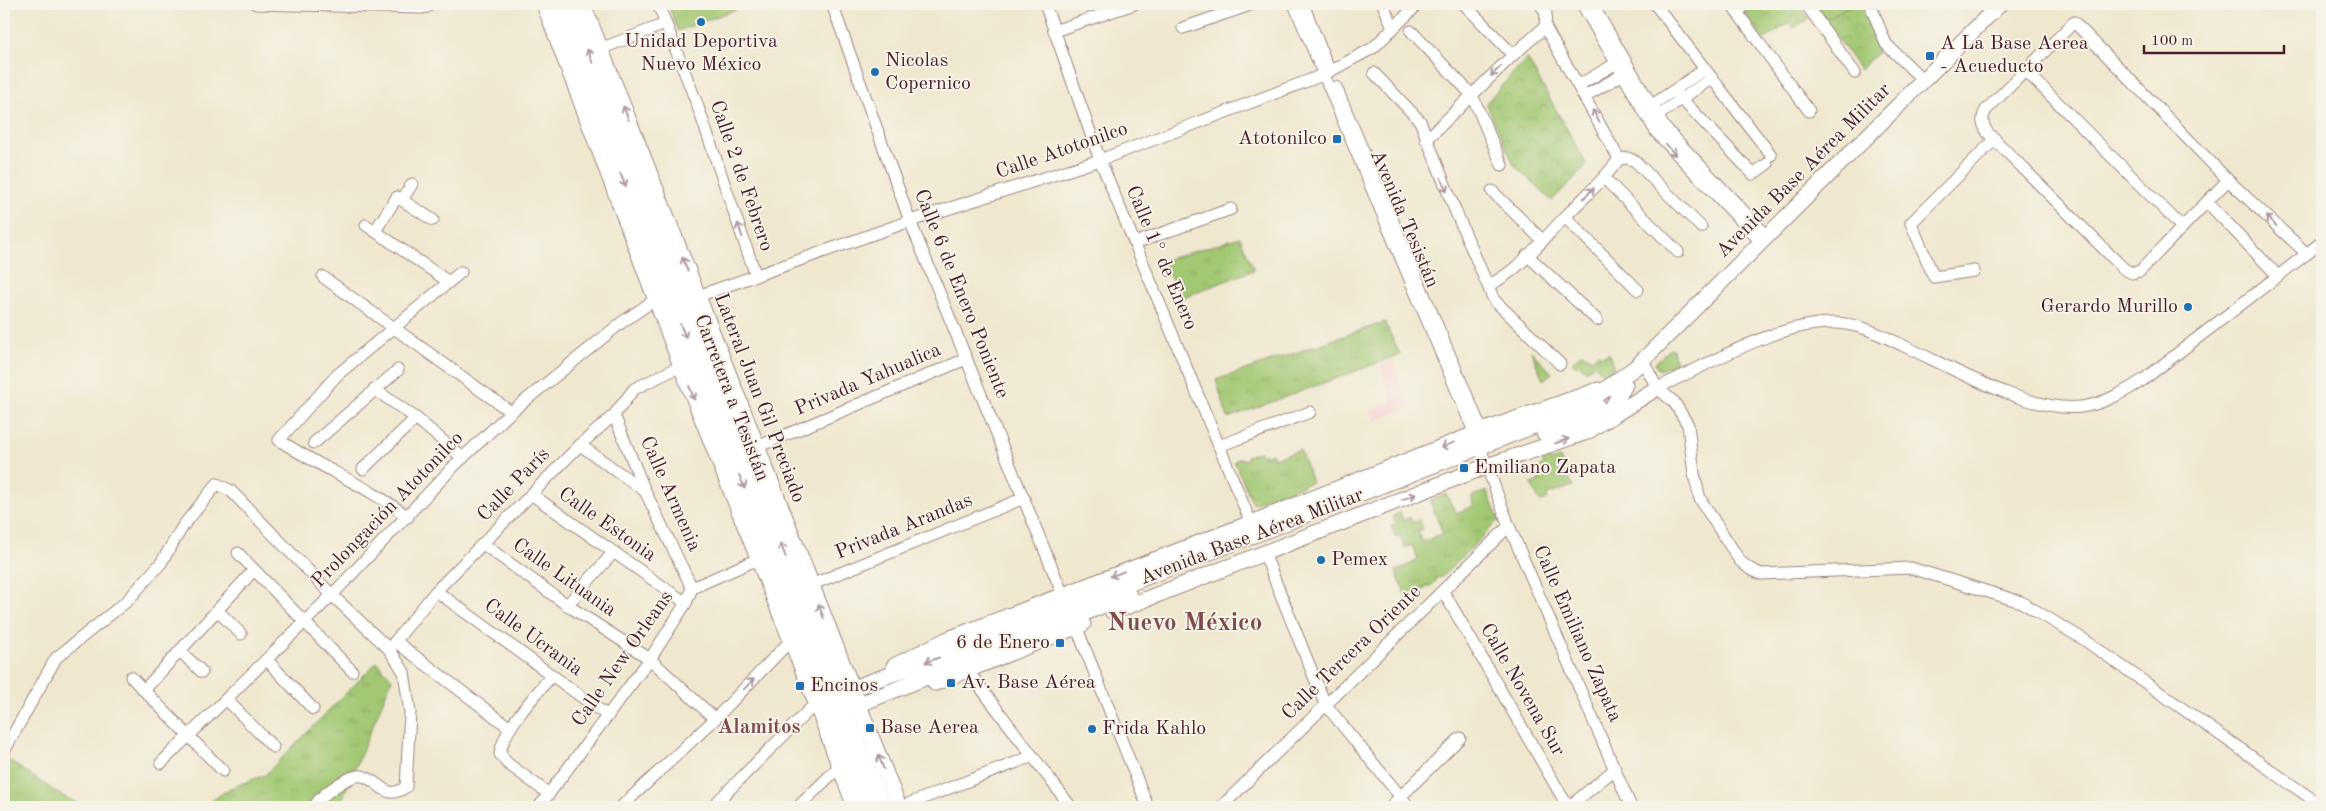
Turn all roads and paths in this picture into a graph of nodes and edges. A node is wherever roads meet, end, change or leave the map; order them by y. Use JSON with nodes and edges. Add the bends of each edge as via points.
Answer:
{"nodes":[{"id":1,"x":258,"y":4,"type":"edge"},
{"id":2,"x":430,"y":4,"type":"edge"},
{"id":3,"x":544,"y":4,"type":"edge"},
{"id":4,"x":555,"y":4,"type":"edge"},
{"id":5,"x":570,"y":4,"type":"edge"},
{"id":6,"x":583,"y":4,"type":"edge"},
{"id":7,"x":658,"y":4,"type":"edge"},
{"id":8,"x":832,"y":4,"type":"edge"},
{"id":9,"x":1045,"y":4,"type":"edge"},
{"id":10,"x":1134,"y":4,"type":"edge"},
{"id":11,"x":1253,"y":4,"type":"edge"},
{"id":12,"x":1294,"y":4,"type":"edge"},
{"id":13,"x":1303,"y":4,"type":"edge"},
{"id":14,"x":1384,"y":4,"type":"edge"},
{"id":15,"x":1418,"y":4,"type":"edge"},
{"id":16,"x":1464,"y":4,"type":"edge"},
{"id":17,"x":1540,"y":4,"type":"edge"},
{"id":18,"x":1582,"y":4,"type":"edge"},
{"id":19,"x":1592,"y":4,"type":"edge"},
{"id":20,"x":1655,"y":4,"type":"edge"},
{"id":21,"x":1747,"y":4,"type":"edge"},
{"id":22,"x":1806,"y":4,"type":"edge"},
{"id":23,"x":1870,"y":4,"type":"edge"},
{"id":24,"x":2000,"y":4,"type":"edge"},
{"id":25,"x":1734,"y":8,"type":"edge"},
{"id":26,"x":666,"y":24,"type":"junction"},
{"id":27,"x":1545,"y":27,"type":"junction"},
{"id":28,"x":1183,"y":28,"type":"dead end"},
{"id":29,"x":1393,"y":28,"type":"junction"},
{"id":30,"x":1054,"y":31,"type":"junction"},
{"id":31,"x":1410,"y":31,"type":"dead end"},
{"id":32,"x":600,"y":48,"type":"junction"},
{"id":33,"x":1512,"y":55,"type":"junction"},
{"id":34,"x":1620,"y":61,"type":"junction"},
{"id":35,"x":2025,"y":70,"type":"junction"},
{"id":36,"x":1626,"y":72,"type":"junction"},
{"id":37,"x":1855,"y":72,"type":"dead end"},
{"id":38,"x":1374,"y":73,"type":"dead end"},
{"id":39,"x":1326,"y":74,"type":"junction"},
{"id":40,"x":1709,"y":74,"type":"junction"},
{"id":41,"x":1924,"y":81,"type":"junction"},
{"id":42,"x":1579,"y":85,"type":"junction"},
{"id":43,"x":1472,"y":95,"type":"junction"},
{"id":44,"x":1677,"y":95,"type":"junction"},
{"id":45,"x":1585,"y":96,"type":"junction"},
{"id":46,"x":1809,"y":111,"type":"dead end"},
{"id":47,"x":1650,"y":114,"type":"junction"},
{"id":48,"x":1995,"y":139,"type":"junction"},
{"id":49,"x":1426,"y":140,"type":"junction"},
{"id":50,"x":1619,"y":159,"type":"junction"},
{"id":51,"x":1100,"y":160,"type":"junction"},
{"id":52,"x":1502,"y":164,"type":"dead end"},
{"id":53,"x":1604,"y":178,"type":"junction"},
{"id":54,"x":2228,"y":180,"type":"junction"},
{"id":55,"x":412,"y":184,"type":"dead end"},
{"id":56,"x":1492,"y":191,"type":"dead end"},
{"id":57,"x":402,"y":200,"type":"junction"},
{"id":58,"x":2207,"y":202,"type":"junction"},
{"id":59,"x":1231,"y":208,"type":"dead end"},
{"id":60,"x":659,"y":215,"type":"junction"},
{"id":61,"x":1566,"y":216,"type":"junction"},
{"id":62,"x":434,"y":220,"type":"dead end"},
{"id":63,"x":910,"y":221,"type":"junction"},
{"id":64,"x":1701,"y":227,"type":"dead end"},
{"id":65,"x":2182,"y":227,"type":"junction"},
{"id":66,"x":1764,"y":239,"type":"junction"},
{"id":67,"x":1542,"y":240,"type":"junction"},
{"id":68,"x":2322,"y":242,"type":"edge"},
{"id":69,"x":1135,"y":243,"type":"junction"},
{"id":70,"x":1678,"y":252,"type":"dead end"},
{"id":71,"x":2307,"y":254,"type":"junction"},
{"id":72,"x":1527,"y":255,"type":"junction"},
{"id":73,"x":1974,"y":271,"type":"dead end"},
{"id":74,"x":461,"y":272,"type":"dead end"},
{"id":75,"x":756,"y":276,"type":"junction"},
{"id":76,"x":2278,"y":276,"type":"junction"},
{"id":77,"x":323,"y":277,"type":"dead end"},
{"id":78,"x":450,"y":282,"type":"junction"},
{"id":79,"x":1489,"y":285,"type":"junction"},
{"id":80,"x":1638,"y":290,"type":"dead end"},
{"id":81,"x":698,"y":296,"type":"junction"},
{"id":82,"x":656,"y":299,"type":"junction"},
{"id":83,"x":1596,"y":320,"type":"dead end"},
{"id":84,"x":394,"y":328,"type":"junction"},
{"id":85,"x":966,"y":359,"type":"junction"},
{"id":86,"x":1640,"y":362,"type":"junction"},
{"id":87,"x":1560,"y":364,"type":"dead end"},
{"id":88,"x":682,"y":366,"type":"junction"},
{"id":89,"x":398,"y":370,"type":"dead end"},
{"id":90,"x":1625,"y":385,"type":"junction"},
{"id":91,"x":1658,"y":388,"type":"junction"},
{"id":92,"x":374,"y":389,"type":"junction"},
{"id":93,"x":511,"y":412,"type":"junction"},
{"id":94,"x":1310,"y":412,"type":"dead end"},
{"id":95,"x":614,"y":415,"type":"junction"},
{"id":96,"x":416,"y":418,"type":"junction"},
{"id":97,"x":1605,"y":420,"type":"junction"},
{"id":98,"x":314,"y":443,"type":"dead end"},
{"id":99,"x":580,"y":445,"type":"junction"},
{"id":100,"x":757,"y":446,"type":"junction"},
{"id":101,"x":1219,"y":446,"type":"junction"},
{"id":102,"x":1485,"y":453,"type":"junction"},
{"id":103,"x":463,"y":458,"type":"junction"},
{"id":104,"x":363,"y":469,"type":"dead end"},
{"id":105,"x":646,"y":491,"type":"junction"},
{"id":106,"x":531,"y":494,"type":"junction"},
{"id":107,"x":1024,"y":498,"type":"junction"},
{"id":108,"x":408,"y":517,"type":"junction"},
{"id":109,"x":1251,"y":523,"type":"junction"},
{"id":110,"x":1509,"y":526,"type":"junction"},
{"id":111,"x":483,"y":544,"type":"junction"},
{"id":112,"x":238,"y":552,"type":"dead end"},
{"id":113,"x":1264,"y":553,"type":"junction"},
{"id":114,"x":613,"y":554,"type":"junction"},
{"id":115,"x":758,"y":559,"type":"junction"},
{"id":116,"x":254,"y":570,"type":"junction"},
{"id":117,"x":692,"y":588,"type":"junction"},
{"id":118,"x":805,"y":588,"type":"junction"},
{"id":119,"x":436,"y":591,"type":"junction"},
{"id":120,"x":1443,"y":591,"type":"junction"},
{"id":121,"x":332,"y":595,"type":"junction"},
{"id":122,"x":1063,"y":595,"type":"junction"},
{"id":123,"x":686,"y":603,"type":"junction"},
{"id":124,"x":567,"y":605,"type":"junction"},
{"id":125,"x":218,"y":611,"type":"junction"},
{"id":126,"x":305,"y":622,"type":"junction"},
{"id":127,"x":1076,"y":626,"type":"junction"},
{"id":128,"x":241,"y":634,"type":"dead end"},
{"id":129,"x":790,"y":641,"type":"junction"},
{"id":130,"x":392,"y":645,"type":"junction"},
{"id":131,"x":180,"y":650,"type":"junction"},
{"id":132,"x":650,"y":659,"type":"junction"},
{"id":133,"x":267,"y":660,"type":"junction"},
{"id":134,"x":352,"y":671,"type":"dead end"},
{"id":135,"x":968,"y":671,"type":"junction"},
{"id":136,"x":202,"y":672,"type":"dead end"},
{"id":137,"x":552,"y":675,"type":"junction"},
{"id":138,"x":131,"y":677,"type":"dead end"},
{"id":139,"x":872,"y":681,"type":"junction"},
{"id":140,"x":144,"y":690,"type":"junction"},
{"id":141,"x":834,"y":696,"type":"junction"},
{"id":142,"x":226,"y":699,"type":"junction"},
{"id":143,"x":1325,"y":704,"type":"junction"},
{"id":144,"x":313,"y":709,"type":"dead end"},
{"id":145,"x":847,"y":710,"type":"junction"},
{"id":146,"x":608,"y":716,"type":"junction"},
{"id":147,"x":715,"y":719,"type":"junction"},
{"id":148,"x":510,"y":728,"type":"junction"},
{"id":149,"x":188,"y":736,"type":"junction"},
{"id":150,"x":1460,"y":738,"type":"dead end"},
{"id":151,"x":273,"y":747,"type":"dead end"},
{"id":152,"x":4,"y":751,"type":"edge"},
{"id":153,"x":1033,"y":756,"type":"junction"},
{"id":154,"x":161,"y":763,"type":"dead end"},
{"id":155,"x":840,"y":766,"type":"junction"},
{"id":156,"x":1615,"y":769,"type":"junction"},
{"id":157,"x":223,"y":771,"type":"dead end"},
{"id":158,"x":549,"y":794,"type":"junction"},
{"id":159,"x":1400,"y":797,"type":"junction"},
{"id":160,"x":2322,"y":806,"type":"edge"},
{"id":161,"x":315,"y":807,"type":"edge"},
{"id":162,"x":540,"y":807,"type":"edge"},
{"id":163,"x":621,"y":807,"type":"edge"},
{"id":164,"x":712,"y":807,"type":"edge"},
{"id":165,"x":798,"y":807,"type":"edge"},
{"id":166,"x":855,"y":807,"type":"edge"},
{"id":167,"x":869,"y":807,"type":"edge"},
{"id":168,"x":883,"y":807,"type":"edge"},
{"id":169,"x":899,"y":807,"type":"edge"},
{"id":170,"x":1070,"y":807,"type":"edge"},
{"id":171,"x":1148,"y":807,"type":"edge"},
{"id":172,"x":1221,"y":807,"type":"edge"},
{"id":173,"x":1390,"y":807,"type":"edge"},
{"id":174,"x":1409,"y":807,"type":"edge"},
{"id":175,"x":1569,"y":807,"type":"edge"},
{"id":176,"x":1631,"y":807,"type":"edge"}],
"edges":[{"from":1,"to":2,"type":"street","via":[[421,8]]},
{"from":3,"to":82,"type":"main road","name":"Lateral Juan Gil Preciado"},
{"from":4,"to":141,"type":"main road","name":"Carretera a Tesistán","one_way":true},
{"from":60,"to":5,"type":"main road","name":"Carretera a Tesistán","one_way":true},
{"from":6,"to":32,"type":"main road","name":"Lateral Juan Gil Preciado"},
{"from":7,"to":26,"type":"street","name":"Calle 2 de Febrero"},
{"from":8,"to":63,"type":"street","name":"Calle 6 de Enero Poniente"},
{"from":9,"to":30,"type":"street","name":"Calle 1° de Enero"},
{"from":10,"to":30,"type":"street"},
{"from":11,"to":28,"type":"street"},
{"from":12,"to":39,"type":"street","name":"Avenida Tesistán"},
{"from":13,"to":39,"type":"street","name":"Avenida Tesistán"},
{"from":14,"to":29,"type":"street"},
{"from":15,"to":29,"type":"street","name":"Calle Atotonilco"},
{"from":16,"to":33,"type":"street"},
{"from":17,"to":27,"type":"street","via":[[1546,12]]},
{"from":18,"to":34,"type":"street"},
{"from":19,"to":34,"type":"street"},
{"from":20,"to":40,"type":"street"},
{"from":21,"to":25,"type":"street"},
{"from":22,"to":37,"type":"street"},
{"from":23,"to":41,"type":"street","via":[[1886,44]]},
{"from":24,"to":41,"type":"main road","name":"Avenida Base Aérea Militar"},
{"from":25,"to":46,"type":"street"},
{"from":26,"to":32,"type":"street"},
{"from":75,"to":26,"type":"street","name":"Calle 2 de Febrero","one_way":true},
{"from":27,"to":33,"type":"street"},
{"from":27,"to":42,"type":"street"},
{"from":29,"to":39,"type":"street","name":"Calle Atotonilco","via":[[1365,53]]},
{"from":30,"to":51,"type":"street","name":"Calle 1° de Enero"},
{"from":31,"to":43,"type":"street"},
{"from":60,"to":32,"type":"main road","name":"Lateral Juan Gil Preciado","one_way":true},
{"from":33,"to":43,"type":"street","one_way":true},
{"from":34,"to":36,"type":"street"},
{"from":34,"to":42,"type":"street"},
{"from":35,"to":48,"type":"street","via":[[1982,117],[1982,125]]},
{"from":35,"to":54,"type":"street","via":[[2074,22]]},
{"from":35,"to":65,"type":"street"},
{"from":36,"to":45,"type":"street"},
{"from":36,"to":47,"type":"street"},
{"from":38,"to":49,"type":"street","via":[[1420,121]]},
{"from":39,"to":51,"type":"street","name":"Calle Atotonilco"},
{"from":39,"to":102,"type":"street","name":"Avenida Tesistán"},
{"from":40,"to":44,"type":"street"},
{"from":40,"to":44,"type":"street","via":[[1769,159],[1753,174]]},
{"from":41,"to":66,"type":"main road","name":"Avenida Base Aérea Militar"},
{"from":42,"to":45,"type":"street"},
{"from":43,"to":49,"type":"street"},
{"from":43,"to":52,"type":"street"},
{"from":44,"to":47,"type":"street"},
{"from":50,"to":45,"type":"street","one_way":true},
{"from":47,"to":66,"type":"street"},
{"from":48,"to":65,"type":"street","via":[[2124,269],[2132,273],[2140,271]]},
{"from":48,"to":73,"type":"street","via":[[1911,222],[1934,277]]},
{"from":49,"to":79,"type":"street","one_way":true},
{"from":50,"to":53,"type":"street"},
{"from":50,"to":64,"type":"street","via":[[1628,158],[1635,162]]},
{"from":51,"to":63,"type":"street","name":"Calle Atotonilco"},
{"from":51,"to":69,"type":"street","name":"Calle 1° de Enero"},
{"from":61,"to":53,"type":"street","one_way":true},
{"from":53,"to":70,"type":"street"},
{"from":54,"to":58,"type":"street"},
{"from":71,"to":54,"type":"street","one_way":true},
{"from":55,"to":57,"type":"street"},
{"from":56,"to":67,"type":"street"},
{"from":57,"to":62,"type":"street"},
{"from":57,"to":78,"type":"street","via":[[397,198],[370,228]]},
{"from":58,"to":65,"type":"street"},
{"from":58,"to":76,"type":"street"},
{"from":59,"to":69,"type":"street"},
{"from":81,"to":60,"type":"main road","name":"Lateral Juan Gil Preciado","one_way":true},
{"from":118,"to":60,"type":"main road","name":"Carretera a Tesistán","one_way":true},
{"from":61,"to":67,"type":"street"},
{"from":61,"to":80,"type":"street"},
{"from":63,"to":75,"type":"street","name":"Calle Atotonilco"},
{"from":63,"to":85,"type":"street","name":"Calle 6 de Enero Poniente"},
{"from":66,"to":86,"type":"main road","name":"Avenida Base Aérea Militar"},
{"from":67,"to":72,"type":"street"},
{"from":68,"to":71,"type":"street"},
{"from":69,"to":101,"type":"street","name":"Calle 1° de Enero"},
{"from":71,"to":76,"type":"street"},
{"from":72,"to":79,"type":"street"},
{"from":72,"to":83,"type":"street"},
{"from":74,"to":78,"type":"street"},
{"from":75,"to":81,"type":"street","name":"Calle Atotonilco"},
{"from":76,"to":91,"type":"street","via":[[2143,380],[2114,397],[2080,407],[2048,404],[1996,388],[1871,330],[1835,323],[1779,331]]},
{"from":77,"to":84,"type":"street"},
{"from":78,"to":84,"type":"street"},
{"from":79,"to":87,"type":"street","via":[[1494,300]]},
{"from":81,"to":100,"type":"main road","name":"Lateral Juan Gil Preciado"},
{"from":82,"to":88,"type":"main road","name":"Lateral Juan Gil Preciado"},
{"from":82,"to":93,"type":"street","name":"Prolongación Atotonilco","via":[[621,323]]},
{"from":84,"to":93,"type":"street"},
{"from":84,"to":108,"type":"street","via":[[337,375],[279,440],[385,500]]},
{"from":85,"to":100,"type":"street","name":"Privada Yahualica"},
{"from":85,"to":107,"type":"street","name":"Calle 6 de Enero Poniente"},
{"from":86,"to":90,"type":"main road","name":"Avenida Base Aérea Militar"},
{"from":86,"to":91,"type":"street"},
{"from":86,"to":102,"type":"main road","name":"Avenida Base Aérea Militar","via":[[1580,408]]},
{"from":88,"to":95,"type":"street","name":"Calle París","via":[[634,389]]},
{"from":88,"to":115,"type":"main road","name":"Lateral Juan Gil Preciado","one_way":true},
{"from":89,"to":92,"type":"street"},
{"from":90,"to":97,"type":"main road","name":"Avenida Base Aérea Militar"},
{"from":90,"to":102,"type":"main road","name":"Avenida Base Aérea Militar","via":[[1580,421]]},
{"from":91,"to":97,"type":"main road"},
{"from":91,"to":160,"type":"street","via":[[1674,402],[1688,425],[1700,499],[1740,561],[1750,569],[1761,574],[1910,568],[2021,602],[2083,639]]},
{"from":92,"to":96,"type":"street"},
{"from":92,"to":98,"type":"street"},
{"from":93,"to":103,"type":"street","name":"Prolongación Atotonilco"},
{"from":94,"to":101,"type":"street"},
{"from":95,"to":99,"type":"street","name":"Calle París"},
{"from":95,"to":105,"type":"street","name":"Calle Armenia"},
{"from":96,"to":103,"type":"street"},
{"from":96,"to":104,"type":"street"},
{"from":102,"to":97,"type":"main road","name":"Avenida Base Aérea Militar","one_way":true,"via":[[1587,432]]},
{"from":99,"to":105,"type":"street"},
{"from":99,"to":106,"type":"street","name":"Calle París"},
{"from":100,"to":118,"type":"main road","name":"Lateral Juan Gil Preciado"},
{"from":101,"to":109,"type":"street","name":"Calle 1° de Enero"},
{"from":102,"to":109,"type":"main road","name":"Avenida Base Aérea Militar","one_way":true},
{"from":102,"to":110,"type":"street","name":"Calle Emiliano Zapata"},
{"from":113,"to":102,"type":"main road","name":"Avenida Base Aérea Militar","one_way":true},
{"from":102,"to":139,"type":"main road","name":"Avenida Base Aérea Militar","one_way":true,"via":[[936,660]]},
{"from":102,"to":145,"type":"main road","name":"Avenida Base Aérea Militar"},
{"from":103,"to":108,"type":"street","name":"Prolongación Atotonilco"},
{"from":105,"to":117,"type":"street","name":"Calle Armenia"},
{"from":106,"to":111,"type":"street","name":"Calle París"},
{"from":106,"to":114,"type":"street","name":"Calle Estonia"},
{"from":107,"to":118,"type":"street","name":"Privada Arandas"},
{"from":107,"to":122,"type":"street","name":"Calle 6 de Enero Poniente"},
{"from":108,"to":121,"type":"street","name":"Prolongación Atotonilco"},
{"from":109,"to":122,"type":"main road","name":"Avenida Base Aérea Militar","one_way":true},
{"from":110,"to":120,"type":"street","name":"Calle Tercera Oriente"},
{"from":110,"to":156,"type":"street","name":"Calle Emiliano Zapata"},
{"from":111,"to":119,"type":"street","name":"Calle París"},
{"from":111,"to":124,"type":"street","name":"Calle Lituania"},
{"from":112,"to":116,"type":"street"},
{"from":113,"to":127,"type":"main road","name":"Avenida Base Aérea Militar"},
{"from":113,"to":143,"type":"street"},
{"from":114,"to":123,"type":"street","name":"Calle Estonia"},
{"from":114,"to":124,"type":"street"},
{"from":115,"to":117,"type":"street","name":"Calle New Orleans"},
{"from":115,"to":129,"type":"main road","name":"Lateral Juan Gil Preciado"},
{"from":116,"to":125,"type":"street"},
{"from":116,"to":126,"type":"street"},
{"from":117,"to":123,"type":"street","name":"Calle New Orleans"},
{"from":141,"to":118,"type":"main road","name":"Lateral Juan Gil Preciado","one_way":true},
{"from":119,"to":130,"type":"street","name":"Calle París"},
{"from":119,"to":137,"type":"street","name":"Calle Ucrania"},
{"from":120,"to":143,"type":"street","name":"Calle Tercera Oriente"},
{"from":120,"to":175,"type":"street","name":"Calle Novena Sur"},
{"from":121,"to":126,"type":"street","name":"Prolongación Atotonilco"},
{"from":121,"to":130,"type":"street"},
{"from":121,"to":152,"type":"street","via":[[231,491],[217,484],[183,526],[161,563],[127,600],[56,658]]},
{"from":122,"to":139,"type":"main road","name":"Avenida Base Aérea Militar","via":[[946,640],[896,664]]},
{"from":123,"to":132,"type":"street","name":"Calle New Orleans"},
{"from":124,"to":132,"type":"street","name":"Calle Lituania"},
{"from":125,"to":128,"type":"street"},
{"from":125,"to":131,"type":"street"},
{"from":126,"to":133,"type":"street","name":"Prolongación Atotonilco"},
{"from":126,"to":134,"type":"street"},
{"from":127,"to":135,"type":"main road","name":"Avenida Base Aérea Militar"},
{"from":127,"to":171,"type":"street"},
{"from":129,"to":141,"type":"main road","name":"Lateral Juan Gil Preciado"},
{"from":147,"to":129,"type":"street","one_way":true},
{"from":130,"to":148,"type":"street"},
{"from":130,"to":161,"type":"street","via":[[404,672],[410,712],[406,787],[398,793],[388,792],[363,776],[356,776],[330,789]]},
{"from":131,"to":136,"type":"street"},
{"from":131,"to":140,"type":"street"},
{"from":132,"to":146,"type":"street","name":"Calle New Orleans"},
{"from":132,"to":147,"type":"street","name":"Calle Lituania"},
{"from":133,"to":142,"type":"street","name":"Prolongación Atotonilco"},
{"from":133,"to":144,"type":"street"},
{"from":135,"to":145,"type":"main road","name":"Avenida Base Aérea Militar"},
{"from":135,"to":153,"type":"street"},
{"from":137,"to":146,"type":"street","name":"Calle Ucrania"},
{"from":137,"to":148,"type":"street"},
{"from":138,"to":140,"type":"street"},
{"from":139,"to":141,"type":"main road","name":"Avenida Base Aérea Militar"},
{"from":140,"to":149,"type":"street"},
{"from":141,"to":145,"type":"main road","name":"Lateral Juan Gil Preciado"},
{"from":141,"to":145,"type":"main road","name":"Lateral Juan Gil Preciado"},
{"from":141,"to":164,"type":"street"},
{"from":142,"to":149,"type":"street","name":"Prolongación Atotonilco"},
{"from":142,"to":151,"type":"street"},
{"from":143,"to":159,"type":"street"},
{"from":143,"to":172,"type":"street","name":"Calle Tercera Oriente"},
{"from":145,"to":155,"type":"main road","name":"Lateral Juan Gil Preciado"},
{"from":145,"to":167,"type":"main road"},
{"from":145,"to":168,"type":"main road"},
{"from":169,"to":145,"type":"main road","name":"Lateral Juan Gil Preciado","one_way":true},
{"from":146,"to":158,"type":"street","name":"Calle New Orleans"},
{"from":147,"to":163,"type":"street"},
{"from":148,"to":158,"type":"street","via":[[500,754],[506,763]]},
{"from":149,"to":154,"type":"street","name":"Prolongación Atotonilco"},
{"from":149,"to":157,"type":"street"},
{"from":150,"to":159,"type":"street"},
{"from":153,"to":169,"type":"street"},
{"from":153,"to":170,"type":"street"},
{"from":155,"to":165,"type":"street"},
{"from":155,"to":166,"type":"main road","name":"Lateral Juan Gil Preciado"},
{"from":156,"to":175,"type":"street"},
{"from":156,"to":176,"type":"street","name":"Calle Emiliano Zapata"},
{"from":158,"to":162,"type":"street","name":"Calle New Orleans"},
{"from":159,"to":173,"type":"street"},
{"from":159,"to":174,"type":"street"}]}
